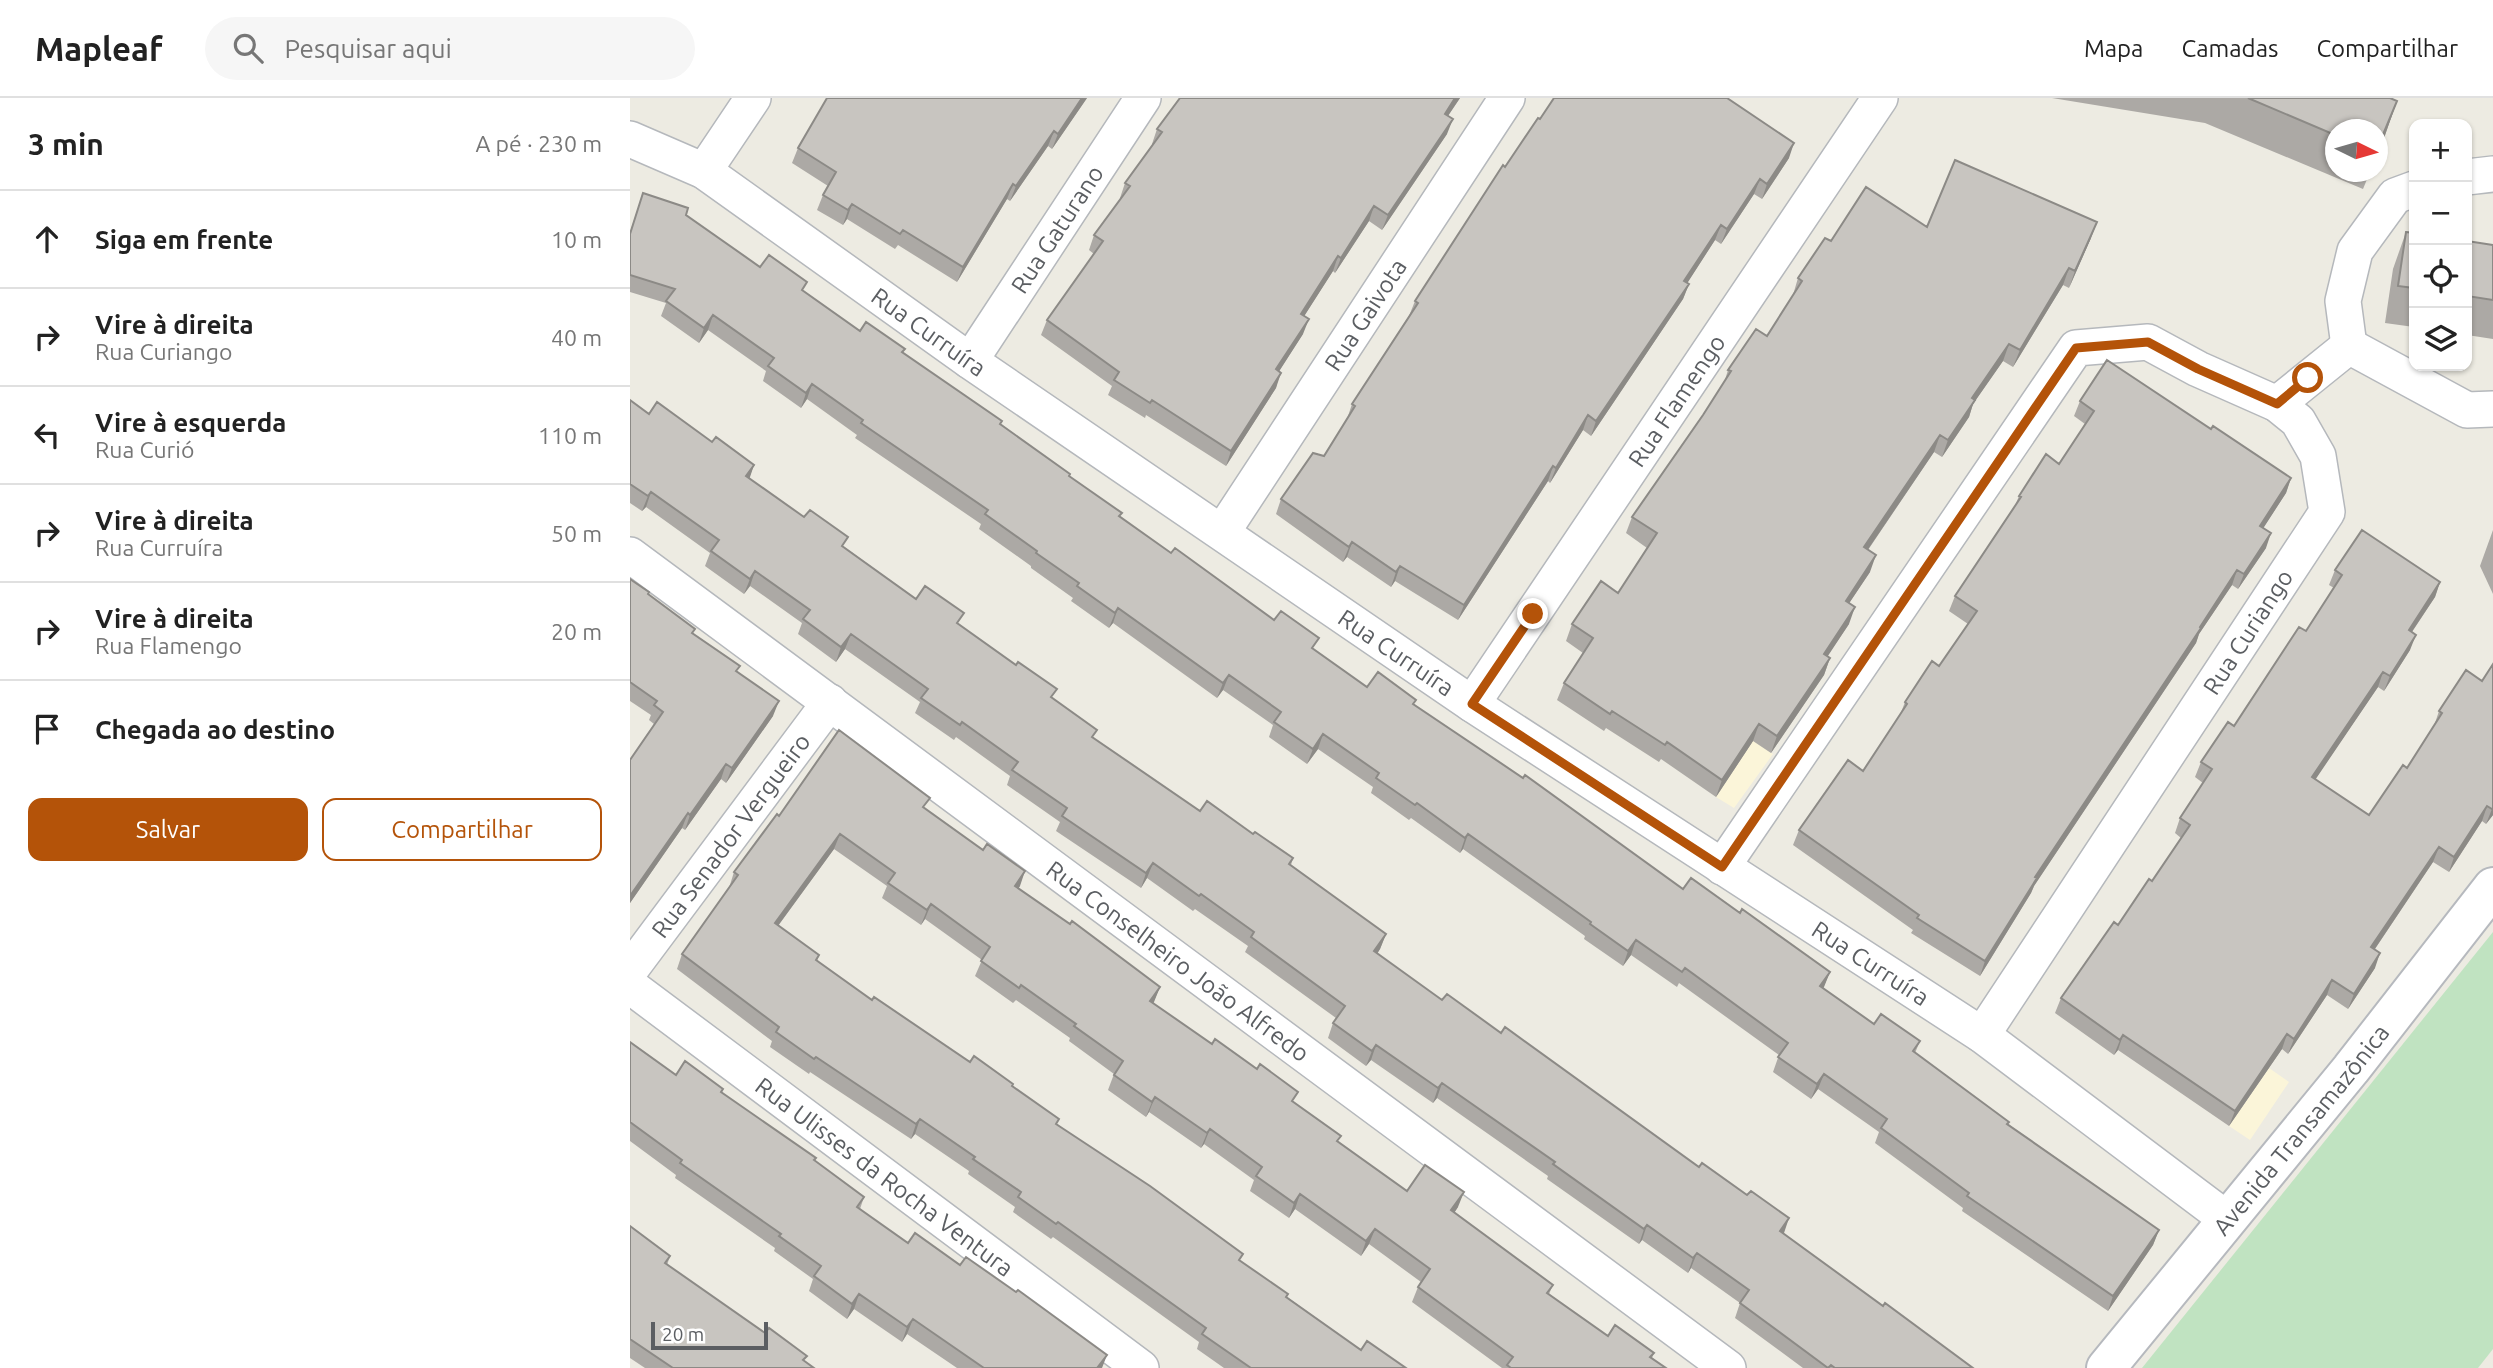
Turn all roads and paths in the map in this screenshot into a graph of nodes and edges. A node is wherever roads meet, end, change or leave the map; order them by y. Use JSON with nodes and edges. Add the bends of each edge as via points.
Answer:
{"nodes":[{"id":1,"x":753,"y":98,"type":"edge"},
{"id":2,"x":1143,"y":98,"type":"edge"},
{"id":3,"x":1507,"y":98,"type":"edge"},
{"id":4,"x":1880,"y":98,"type":"edge"},
{"id":5,"x":630,"y":139,"type":"edge"},
{"id":6,"x":704,"y":172,"type":"junction"},
{"id":7,"x":2493,"y":174,"type":"edge"},
{"id":8,"x":2472,"y":176,"type":"edge"},
{"id":9,"x":2409,"y":191,"type":"edge"},
{"id":10,"x":2349,"y":346,"type":"junction"},
{"id":11,"x":970,"y":361,"type":"junction"},
{"id":12,"x":2277,"y":404,"type":"junction"},
{"id":13,"x":2493,"y":409,"type":"edge"},
{"id":14,"x":1223,"y":531,"type":"junction"},
{"id":15,"x":630,"y":555,"type":"edge"},
{"id":16,"x":830,"y":702,"type":"junction"},
{"id":17,"x":1472,"y":704,"type":"junction"},
{"id":18,"x":1722,"y":867,"type":"junction"},
{"id":19,"x":2493,"y":887,"type":"edge"},
{"id":20,"x":630,"y":970,"type":"edge"},
{"id":21,"x":630,"y":986,"type":"edge"},
{"id":22,"x":1982,"y":1035,"type":"junction"},
{"id":23,"x":2228,"y":1220,"type":"junction"},
{"id":24,"x":1141,"y":1368,"type":"edge"},
{"id":25,"x":1728,"y":1368,"type":"edge"},
{"id":26,"x":2106,"y":1368,"type":"edge"}],
"edges":[{"from":1,"to":6,"type":"street"},
{"from":2,"to":11,"type":"street","name":"Rua Gaturano"},
{"from":3,"to":14,"type":"street","name":"Rua Gaivota"},
{"from":4,"to":17,"type":"street","name":"Rua Flamengo"},
{"from":5,"to":6,"type":"street","name":"Rua Curruíra"},
{"from":6,"to":11,"type":"street","name":"Rua Curruíra"},
{"from":7,"to":8,"type":"street"},
{"from":9,"to":10,"type":"street","via":[[2395,195],[2355,251],[2343,301]]},
{"from":10,"to":12,"type":"street"},
{"from":10,"to":13,"type":"street","via":[[2467,410]]},
{"from":11,"to":14,"type":"street","name":"Rua Curruíra"},
{"from":12,"to":18,"type":"street","name":"Rua Curiango","via":[[2148,342],[2076,348]]},
{"from":12,"to":22,"type":"street","name":"Rua Curiango","via":[[2298,421],[2318,456],[2327,512]]},
{"from":14,"to":17,"type":"street","name":"Rua Curruíra"},
{"from":15,"to":16,"type":"street","name":"Rua Conselheiro João Alfredo"},
{"from":16,"to":20,"type":"street","name":"Rua Senador Vergueiro"},
{"from":16,"to":25,"type":"street","name":"Rua Conselheiro João Alfredo"},
{"from":17,"to":18,"type":"street","name":"Rua Curruíra"},
{"from":18,"to":22,"type":"street","name":"Rua Curruíra"},
{"from":19,"to":23,"type":"street","name":"Avenida Transamazônica"},
{"from":21,"to":24,"type":"street","name":"Rua Ulisses da Rocha Ventura"},
{"from":22,"to":23,"type":"street","name":"Rua Curruíra"},
{"from":23,"to":26,"type":"street","name":"Avenida Transamazônica"}]}
